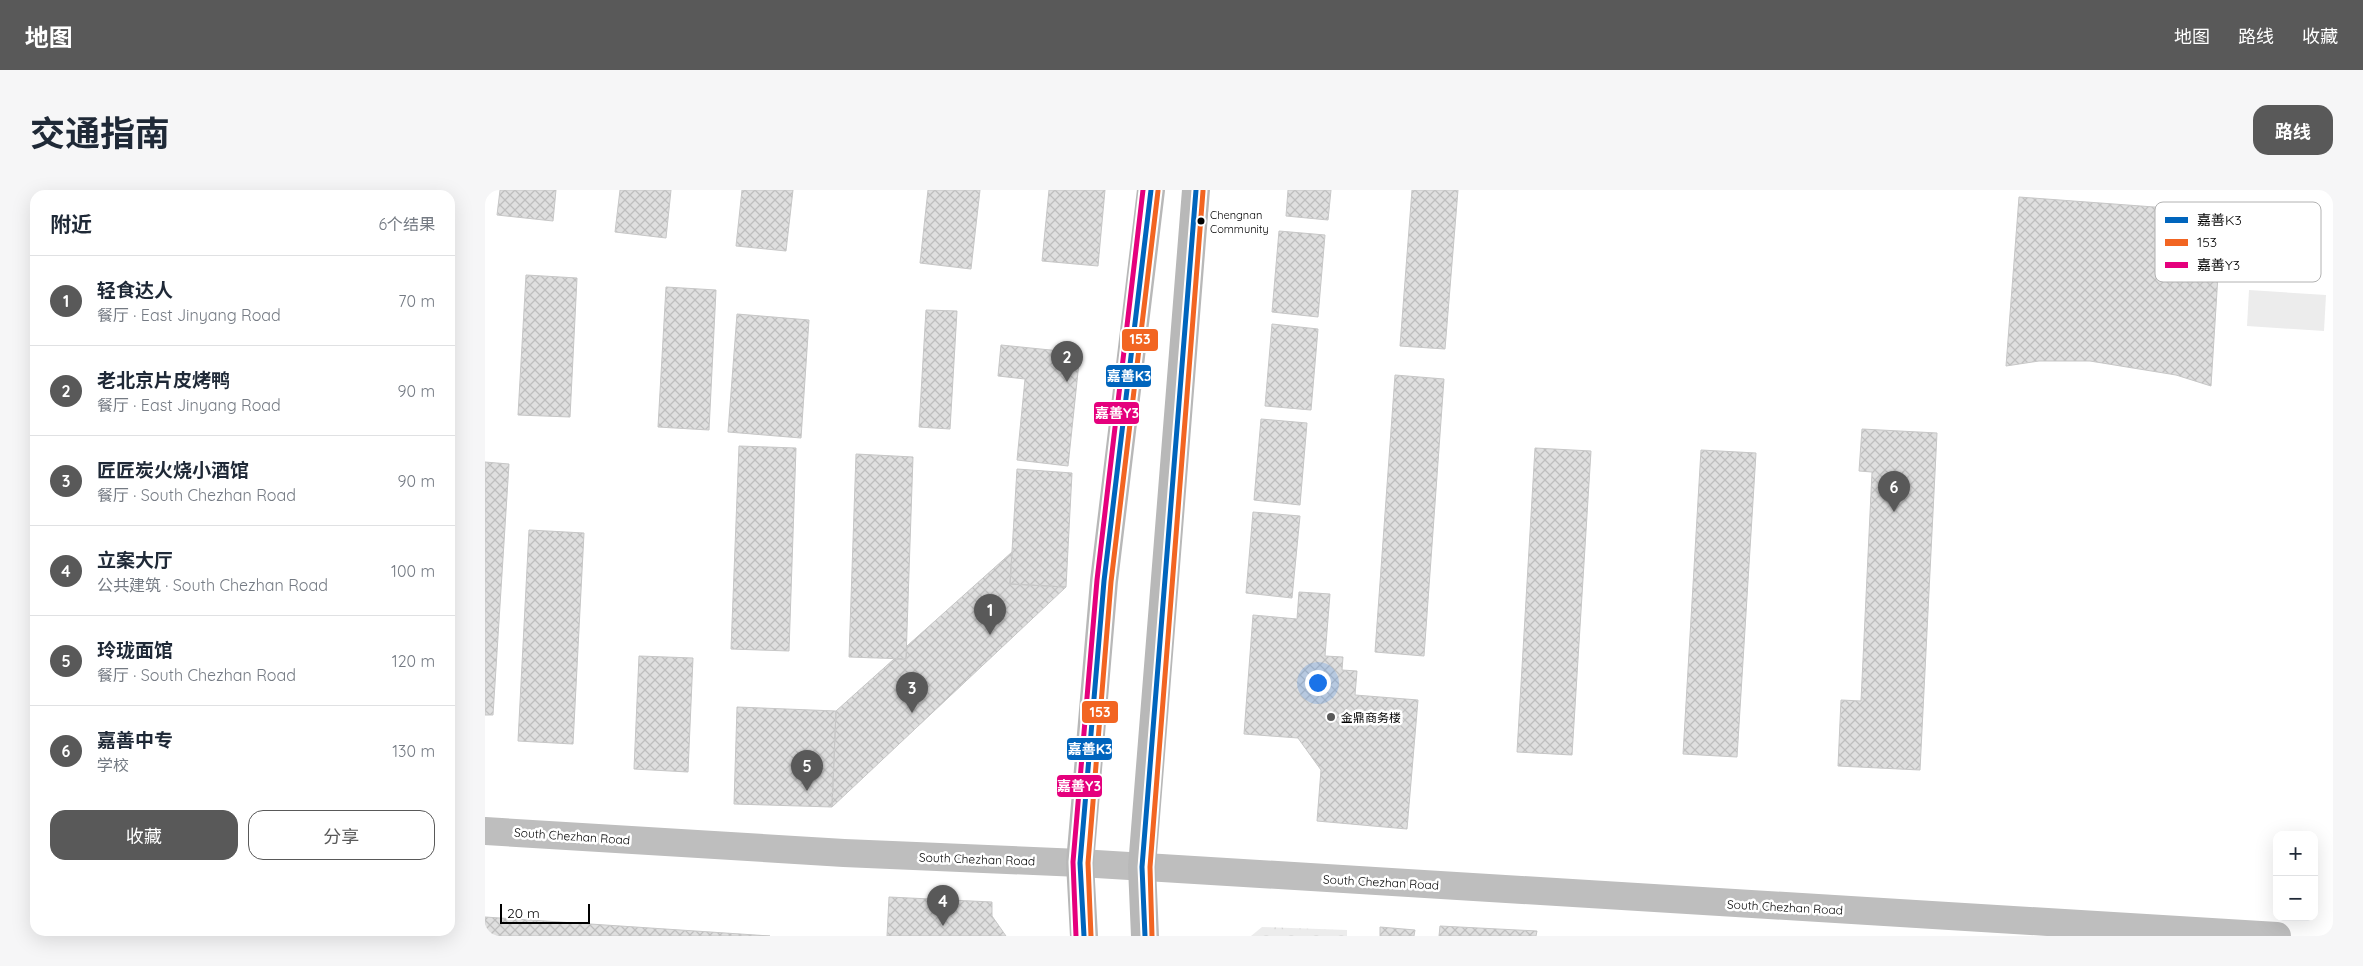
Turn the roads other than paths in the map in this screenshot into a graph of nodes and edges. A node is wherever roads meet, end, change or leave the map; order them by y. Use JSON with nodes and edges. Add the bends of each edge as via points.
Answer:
{"nodes":[{"id":1,"x":1151,"y":190,"type":"edge"},
{"id":2,"x":1196,"y":190,"type":"edge"},
{"id":3,"x":485,"y":831,"type":"edge"},
{"id":4,"x":1080,"y":863,"type":"junction"},
{"id":5,"x":1142,"y":867,"type":"junction"},
{"id":6,"x":1084,"y":936,"type":"edge"},
{"id":7,"x":1145,"y":936,"type":"edge"},
{"id":8,"x":2277,"y":936,"type":"edge"}],
"edges":[{"from":1,"to":4,"type":"main road","via":[[1104,581]]},
{"from":2,"to":5,"type":"main road"},
{"from":3,"to":4,"type":"street","name":"South Chezhan Road","via":[[844,853]]},
{"from":4,"to":5,"type":"street","name":"South Chezhan Road"},
{"from":4,"to":6,"type":"main road"},
{"from":5,"to":7,"type":"main road"},
{"from":5,"to":8,"type":"street","name":"South Chezhan Road"}]}
